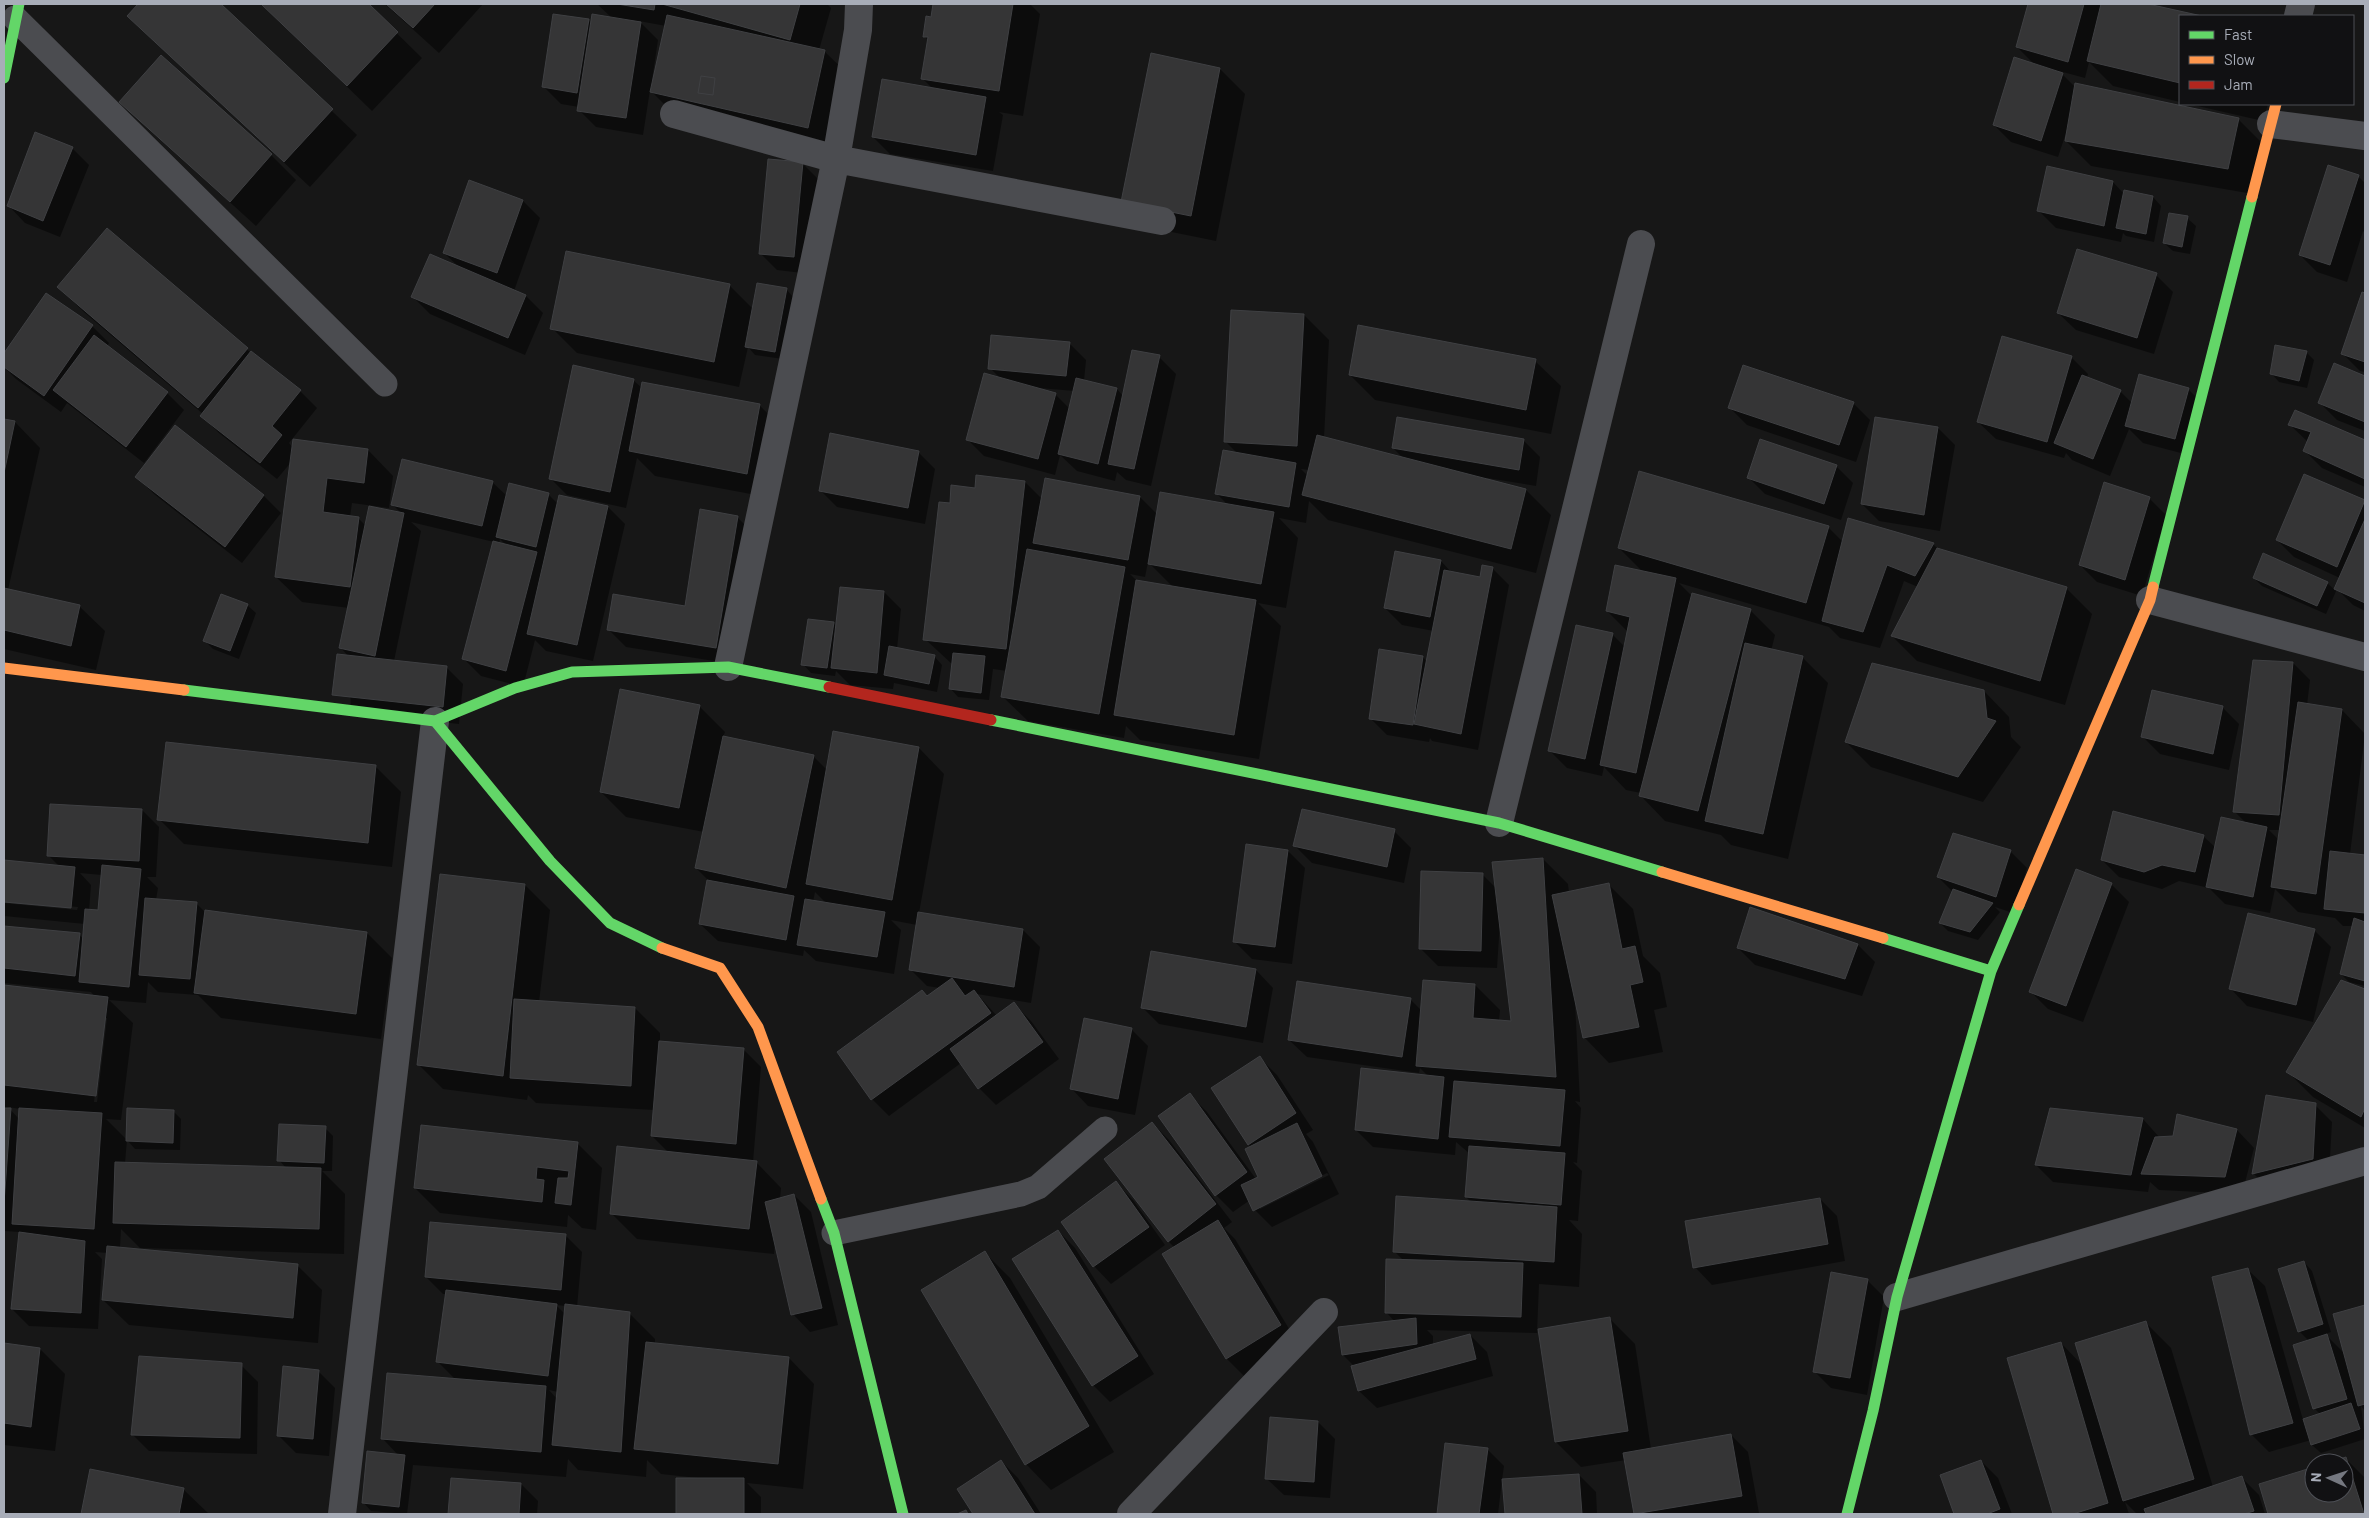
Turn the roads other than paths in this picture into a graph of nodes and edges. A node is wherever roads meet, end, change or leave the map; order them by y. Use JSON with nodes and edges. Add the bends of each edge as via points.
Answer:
{"nodes":[{"id":1,"x":859,"y":4,"type":"edge"},
{"id":2,"x":17,"y":11,"type":"edge"},
{"id":3,"x":4,"y":78,"type":"edge"},
{"id":4,"x":674,"y":114,"type":"dead end"},
{"id":5,"x":2274,"y":114,"type":"edge"},
{"id":6,"x":2365,"y":136,"type":"edge"},
{"id":7,"x":836,"y":159,"type":"junction"},
{"id":8,"x":1162,"y":221,"type":"dead end"},
{"id":9,"x":1641,"y":244,"type":"dead end"},
{"id":10,"x":385,"y":384,"type":"dead end"},
{"id":11,"x":2150,"y":600,"type":"junction"},
{"id":12,"x":2365,"y":657,"type":"edge"},
{"id":13,"x":728,"y":667,"type":"junction"},
{"id":14,"x":4,"y":668,"type":"edge"},
{"id":15,"x":435,"y":721,"type":"junction"},
{"id":16,"x":1499,"y":823,"type":"junction"},
{"id":17,"x":1991,"y":971,"type":"junction"},
{"id":18,"x":1105,"y":1129,"type":"dead end"},
{"id":19,"x":2365,"y":1161,"type":"edge"},
{"id":20,"x":834,"y":1233,"type":"junction"},
{"id":21,"x":1897,"y":1297,"type":"junction"},
{"id":22,"x":1324,"y":1312,"type":"dead end"},
{"id":23,"x":342,"y":1514,"type":"edge"},
{"id":24,"x":903,"y":1514,"type":"edge"},
{"id":25,"x":1131,"y":1514,"type":"edge"},
{"id":26,"x":1847,"y":1514,"type":"edge"}],
"edges":[{"from":1,"to":7,"type":"street","via":[[858,30]]},
{"from":2,"to":3,"type":"street"},
{"from":2,"to":10,"type":"lane"},
{"from":4,"to":7,"type":"street"},
{"from":5,"to":6,"type":"street"},
{"from":5,"to":11,"type":"street"},
{"from":7,"to":8,"type":"street"},
{"from":7,"to":13,"type":"street"},
{"from":9,"to":16,"type":"street"},
{"from":11,"to":12,"type":"street"},
{"from":11,"to":17,"type":"street"},
{"from":13,"to":15,"type":"street","via":[[572,672],[515,688]]},
{"from":13,"to":16,"type":"street"},
{"from":14,"to":15,"type":"street"},
{"from":15,"to":20,"type":"street","via":[[550,861],[610,923],[650,944],[720,968],[758,1027]]},
{"from":15,"to":23,"type":"street"},
{"from":16,"to":17,"type":"street"},
{"from":17,"to":21,"type":"street"},
{"from":18,"to":20,"type":"lane","via":[[1038,1187],[1021,1194]]},
{"from":19,"to":21,"type":"street"},
{"from":20,"to":24,"type":"street"},
{"from":21,"to":26,"type":"street"},
{"from":22,"to":25,"type":"street"}]}
